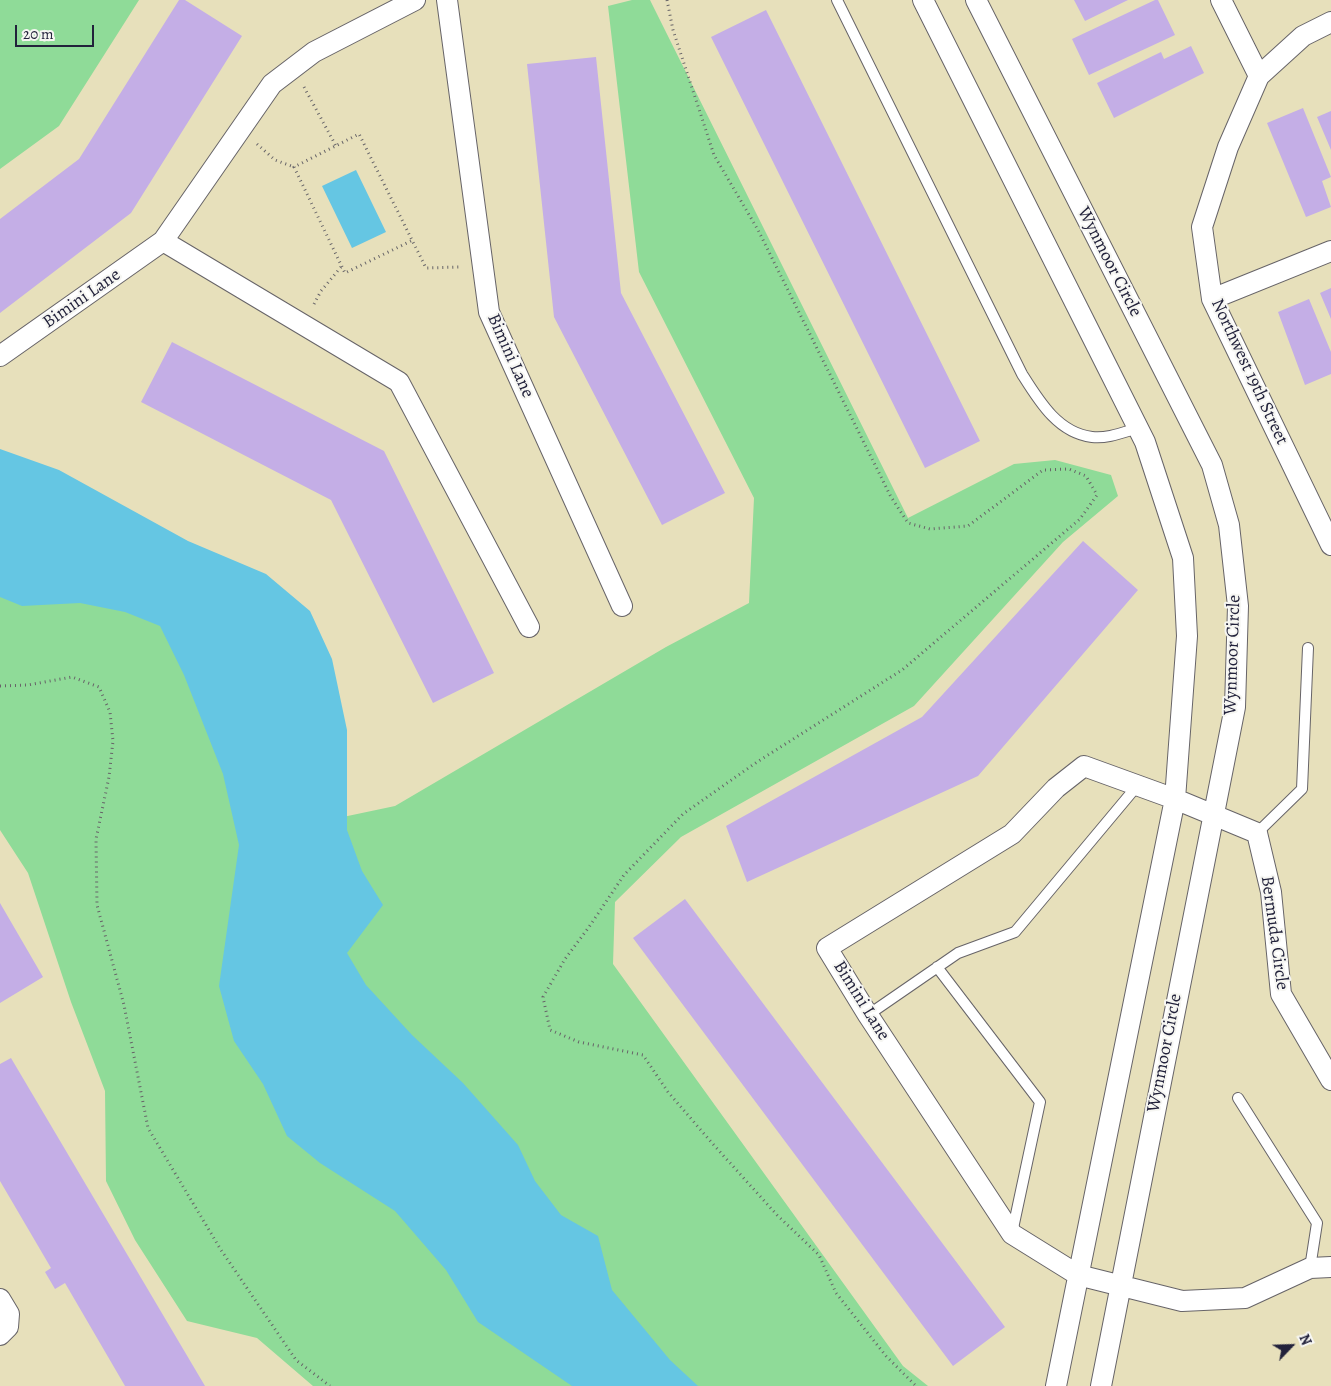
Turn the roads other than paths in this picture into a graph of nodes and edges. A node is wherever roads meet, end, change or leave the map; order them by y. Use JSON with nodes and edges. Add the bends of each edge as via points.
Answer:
{"nodes":[{"id":1,"x":415,"y":0,"type":"edge"},
{"id":2,"x":447,"y":0,"type":"edge"},
{"id":3,"x":837,"y":0,"type":"edge"},
{"id":4,"x":922,"y":0,"type":"edge"},
{"id":5,"x":976,"y":0,"type":"edge"},
{"id":6,"x":1221,"y":0,"type":"edge"},
{"id":7,"x":1331,"y":22,"type":"edge"},
{"id":8,"x":1259,"y":76,"type":"junction"},
{"id":9,"x":163,"y":242,"type":"junction"},
{"id":10,"x":1331,"y":251,"type":"edge"},
{"id":11,"x":1212,"y":299,"type":"junction"},
{"id":12,"x":0,"y":356,"type":"edge"},
{"id":13,"x":1138,"y":428,"type":"junction"},
{"id":14,"x":1331,"y":545,"type":"edge"},
{"id":15,"x":622,"y":606,"type":"dead end"},
{"id":16,"x":529,"y":627,"type":"dead end"},
{"id":17,"x":1308,"y":648,"type":"dead end"},
{"id":18,"x":1138,"y":786,"type":"junction"},
{"id":19,"x":1175,"y":799,"type":"junction"},
{"id":20,"x":1212,"y":814,"type":"junction"},
{"id":21,"x":1256,"y":833,"type":"junction"},
{"id":22,"x":937,"y":967,"type":"junction"},
{"id":23,"x":868,"y":1015,"type":"junction"},
{"id":24,"x":1331,"y":1080,"type":"edge"},
{"id":25,"x":1238,"y":1098,"type":"dead end"},
{"id":26,"x":1012,"y":1234,"type":"junction"},
{"id":27,"x":1331,"y":1266,"type":"edge"},
{"id":28,"x":1310,"y":1268,"type":"junction"},
{"id":29,"x":1078,"y":1276,"type":"junction"},
{"id":30,"x":1119,"y":1286,"type":"junction"},
{"id":31,"x":0,"y":1299,"type":"edge"},
{"id":32,"x":0,"y":1335,"type":"edge"},
{"id":33,"x":1056,"y":1386,"type":"edge"},
{"id":34,"x":1101,"y":1386,"type":"edge"}],
"edges":[{"from":1,"to":9,"type":"street","name":"Bimini Lane","via":[[314,52],[272,84]]},
{"from":2,"to":15,"type":"street","name":"Bimini Lane","via":[[489,312]]},
{"from":3,"to":13,"type":"lane","via":[[1022,374],[1044,409],[1071,430],[1093,437]]},
{"from":4,"to":13,"type":"street"},
{"from":5,"to":20,"type":"street","name":"Wynmoor Circle","via":[[1214,473],[1229,525],[1238,606],[1235,707]]},
{"from":6,"to":8,"type":"street"},
{"from":7,"to":8,"type":"street","via":[[1303,36]]},
{"from":8,"to":11,"type":"street","name":"Northwest 19th Street","via":[[1228,147],[1202,227]]},
{"from":9,"to":12,"type":"street","name":"Bimini Lane"},
{"from":9,"to":16,"type":"street","via":[[399,382]]},
{"from":10,"to":11,"type":"street"},
{"from":11,"to":14,"type":"street","name":"Northwest 19th Street"},
{"from":13,"to":19,"type":"street","via":[[1183,558],[1187,636]]},
{"from":17,"to":21,"type":"lane","via":[[1302,789]]},
{"from":18,"to":19,"type":"street","name":"Bimini Lane"},
{"from":18,"to":22,"type":"lane","via":[[1016,932],[958,953]]},
{"from":18,"to":23,"type":"street","name":"Bimini Lane","via":[[1084,766],[1056,788],[1012,834],[827,948]]},
{"from":19,"to":20,"type":"street"},
{"from":19,"to":29,"type":"street"},
{"from":20,"to":21,"type":"street"},
{"from":20,"to":30,"type":"street","name":"Wynmoor Circle"},
{"from":21,"to":24,"type":"street","name":"Bermuda Circle","via":[[1271,892],[1281,994]]},
{"from":22,"to":23,"type":"lane"},
{"from":22,"to":26,"type":"lane","via":[[1040,1102]]},
{"from":23,"to":26,"type":"street","name":"Bimini Lane"},
{"from":25,"to":28,"type":"lane","via":[[1317,1223]]},
{"from":26,"to":29,"type":"street","name":"Bimini Lane"},
{"from":27,"to":28,"type":"street"},
{"from":28,"to":30,"type":"street","via":[[1245,1298],[1182,1301]]},
{"from":29,"to":30,"type":"street"},
{"from":29,"to":33,"type":"street"},
{"from":30,"to":34,"type":"street","name":"Wynmoor Circle"},
{"from":31,"to":32,"type":"street","via":[[9,1314],[8,1327]]}]}
